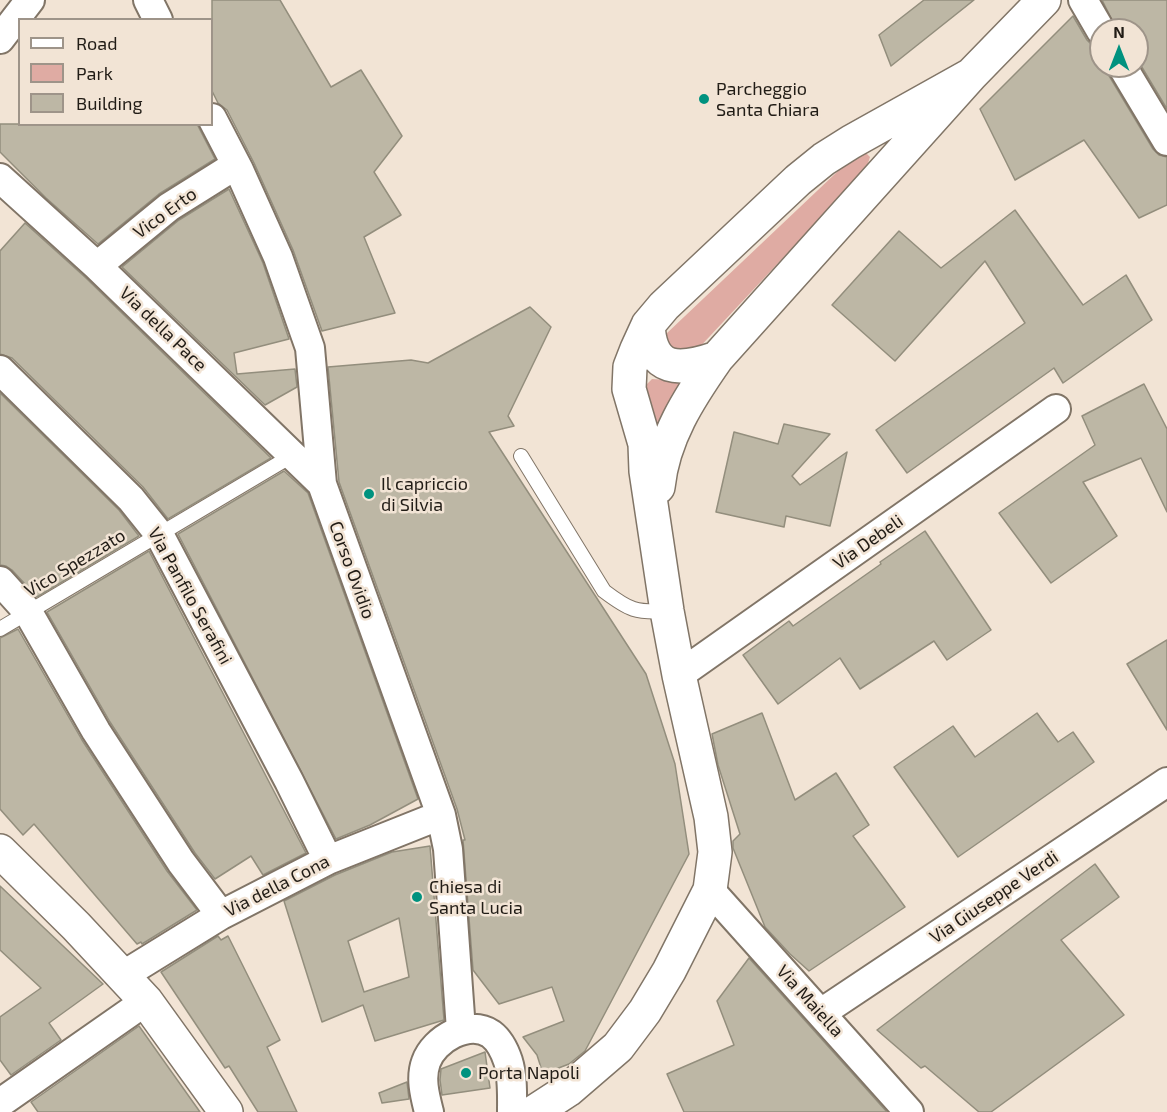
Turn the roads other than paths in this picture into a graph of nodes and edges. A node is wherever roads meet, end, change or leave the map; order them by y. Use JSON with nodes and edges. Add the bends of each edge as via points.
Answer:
{"nodes":[{"id":1,"x":30,"y":0,"type":"edge"},
{"id":2,"x":148,"y":0,"type":"edge"},
{"id":3,"x":1044,"y":0,"type":"edge"},
{"id":4,"x":1083,"y":0,"type":"edge"},
{"id":5,"x":157,"y":18,"type":"edge"},
{"id":6,"x":1093,"y":18,"type":"edge"},
{"id":7,"x":0,"y":39,"type":"edge"},
{"id":8,"x":971,"y":75,"type":"junction"},
{"id":9,"x":1129,"y":78,"type":"edge"},
{"id":10,"x":213,"y":120,"type":"edge"},
{"id":11,"x":875,"y":130,"type":"junction"},
{"id":12,"x":1167,"y":141,"type":"edge"},
{"id":13,"x":236,"y":165,"type":"junction"},
{"id":14,"x":0,"y":177,"type":"edge"},
{"id":15,"x":876,"y":181,"type":"junction"},
{"id":16,"x":97,"y":266,"type":"junction"},
{"id":17,"x":648,"y":325,"type":"junction"},
{"id":18,"x":717,"y":358,"type":"junction"},
{"id":19,"x":0,"y":370,"type":"edge"},
{"id":20,"x":1056,"y":409,"type":"dead end"},
{"id":21,"x":293,"y":455,"type":"junction"},
{"id":22,"x":520,"y":456,"type":"dead end"},
{"id":23,"x":322,"y":484,"type":"junction"},
{"id":24,"x":653,"y":525,"type":"junction"},
{"id":25,"x":159,"y":534,"type":"junction"},
{"id":26,"x":0,"y":581,"type":"edge"},
{"id":27,"x":667,"y":610,"type":"junction"},
{"id":28,"x":28,"y":612,"type":"junction"},
{"id":29,"x":0,"y":629,"type":"edge"},
{"id":30,"x":679,"y":675,"type":"junction"},
{"id":31,"x":1167,"y":782,"type":"edge"},
{"id":32,"x":441,"y":815,"type":"junction"},
{"id":33,"x":0,"y":851,"type":"edge"},
{"id":34,"x":328,"y":860,"type":"junction"},
{"id":35,"x":710,"y":890,"type":"junction"},
{"id":36,"x":221,"y":915,"type":"junction"},
{"id":37,"x":123,"y":976,"type":"junction"},
{"id":38,"x":146,"y":1001,"type":"junction"},
{"id":39,"x":821,"y":1013,"type":"junction"},
{"id":40,"x":461,"y":1030,"type":"junction"},
{"id":41,"x":0,"y":1103,"type":"edge"},
{"id":42,"x":226,"y":1112,"type":"edge"},
{"id":43,"x":429,"y":1112,"type":"edge"},
{"id":44,"x":512,"y":1112,"type":"edge"},
{"id":45,"x":534,"y":1112,"type":"edge"},
{"id":46,"x":909,"y":1112,"type":"edge"}],
"edges":[{"from":1,"to":7,"type":"street"},
{"from":2,"to":5,"type":"street"},
{"from":3,"to":8,"type":"street"},
{"from":4,"to":6,"type":"street"},
{"from":8,"to":11,"type":"street"},
{"from":8,"to":15,"type":"street"},
{"from":9,"to":12,"type":"street"},
{"from":10,"to":13,"type":"street","name":"Corso Ovidio"},
{"from":11,"to":15,"type":"street","via":[[884,151],[884,163]]},
{"from":11,"to":17,"type":"street","via":[[824,159],[798,180]]},
{"from":13,"to":16,"type":"street","name":"Vico Erto","via":[[169,207]]},
{"from":13,"to":23,"type":"street","name":"Corso Ovidio","via":[[278,257],[310,348]]},
{"from":14,"to":16,"type":"street","name":"Via della Pace"},
{"from":15,"to":18,"type":"street"},
{"from":16,"to":21,"type":"street","name":"Via della Pace"},
{"from":17,"to":18,"type":"street","via":[[649,343],[663,362],[686,366]]},
{"from":17,"to":24,"type":"street","via":[[630,367],[629,389],[645,444]]},
{"from":18,"to":24,"type":"street","via":[[693,393],[669,440],[660,465]]},
{"from":19,"to":25,"type":"street","name":"Via Panfilo Serafini","via":[[131,499]]},
{"from":20,"to":30,"type":"street","name":"Via Debeli"},
{"from":21,"to":23,"type":"street","name":"Via della Pace"},
{"from":21,"to":25,"type":"lane","name":"Vico Spezzato"},
{"from":22,"to":27,"type":"lane","via":[[604,591],[623,606],[644,612]]},
{"from":23,"to":32,"type":"street","name":"Corso Ovidio"},
{"from":24,"to":27,"type":"street"},
{"from":25,"to":28,"type":"lane","name":"Vico Spezzato"},
{"from":25,"to":34,"type":"street","name":"Via Panfilo Serafini"},
{"from":26,"to":28,"type":"street"},
{"from":27,"to":30,"type":"street"},
{"from":28,"to":29,"type":"lane","name":"Vico Spezzato"},
{"from":28,"to":36,"type":"street","via":[[96,730],[181,862]]},
{"from":30,"to":35,"type":"street","via":[[711,817],[715,852]]},
{"from":31,"to":39,"type":"street","name":"Via Giuseppe Verdi"},
{"from":32,"to":34,"type":"street","name":"Via della Cona"},
{"from":32,"to":40,"type":"street","name":"Corso Ovidio","via":[[448,849]]},
{"from":33,"to":37,"type":"street"},
{"from":34,"to":36,"type":"street","name":"Via della Cona"},
{"from":35,"to":39,"type":"street","name":"Via Maiella"},
{"from":35,"to":45,"type":"street","via":[[669,971],[618,1047],[568,1090]]},
{"from":36,"to":37,"type":"street","name":"Via della Cona"},
{"from":37,"to":38,"type":"street"},
{"from":38,"to":41,"type":"street"},
{"from":38,"to":42,"type":"street"},
{"from":39,"to":46,"type":"street","name":"Via Maiella"},
{"from":40,"to":43,"type":"street","via":[[439,1042],[426,1061],[423,1083]]},
{"from":40,"to":44,"type":"street","via":[[490,1033],[502,1046],[509,1062]]}]}
